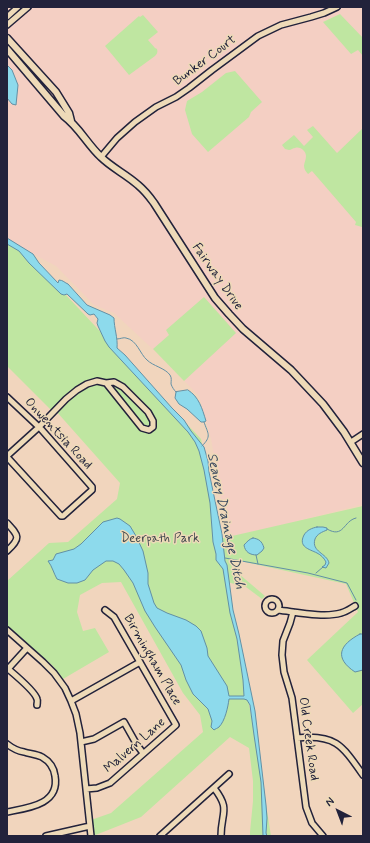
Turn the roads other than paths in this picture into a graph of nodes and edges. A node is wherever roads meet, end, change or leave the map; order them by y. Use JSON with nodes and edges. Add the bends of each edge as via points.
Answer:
{"nodes":[{"id":1,"x":18,"y":7,"type":"edge"},
{"id":2,"x":28,"y":7,"type":"edge"},
{"id":3,"x":337,"y":7,"type":"edge"},
{"id":4,"x":7,"y":16,"type":"edge"},
{"id":5,"x":7,"y":25,"type":"edge"},
{"id":6,"x":7,"y":38,"type":"edge"},
{"id":7,"x":7,"y":49,"type":"edge"},
{"id":8,"x":71,"y":121,"type":"junction"},
{"id":9,"x":101,"y":157,"type":"junction"},
{"id":10,"x":106,"y":383,"type":"junction"},
{"id":11,"x":7,"y":397,"type":"edge"},
{"id":12,"x":39,"y":427,"type":"junction"},
{"id":13,"x":363,"y":434,"type":"edge"},
{"id":14,"x":351,"y":442,"type":"junction"},
{"id":15,"x":7,"y":457,"type":"edge"},
{"id":16,"x":363,"y":463,"type":"edge"},
{"id":17,"x":7,"y":523,"type":"edge"},
{"id":18,"x":7,"y":551,"type":"edge"},
{"id":19,"x":355,"y":606,"type":"dead end"},
{"id":20,"x":105,"y":610,"type":"dead end"},
{"id":21,"x":278,"y":610,"type":"dead end"},
{"id":22,"x":292,"y":612,"type":"junction"},
{"id":23,"x":7,"y":630,"type":"edge"},
{"id":24,"x":27,"y":648,"type":"junction"},
{"id":25,"x":140,"y":662,"type":"junction"},
{"id":26,"x":7,"y":669,"type":"edge"},
{"id":27,"x":71,"y":701,"type":"junction"},
{"id":28,"x":37,"y":706,"type":"dead end"},
{"id":29,"x":176,"y":724,"type":"joint"},
{"id":30,"x":297,"y":738,"type":"junction"},
{"id":31,"x":81,"y":742,"type":"junction"},
{"id":32,"x":7,"y":744,"type":"edge"},
{"id":33,"x":143,"y":753,"type":"junction"},
{"id":34,"x":229,"y":774,"type":"dead end"},
{"id":35,"x":363,"y":775,"type":"edge"},
{"id":36,"x":214,"y":788,"type":"junction"},
{"id":37,"x":86,"y":789,"type":"junction"},
{"id":38,"x":7,"y":812,"type":"edge"},
{"id":39,"x":90,"y":826,"type":"junction"},
{"id":40,"x":46,"y":836,"type":"edge"},
{"id":41,"x":90,"y":836,"type":"edge"},
{"id":42,"x":160,"y":836,"type":"edge"},
{"id":43,"x":221,"y":836,"type":"edge"},
{"id":44,"x":322,"y":836,"type":"edge"}],
"edges":[{"from":1,"to":4,"type":"street"},
{"from":2,"to":5,"type":"street"},
{"from":3,"to":9,"type":"street","name":"Bunker Court","via":[[281,25],[258,36],[189,88],[135,122]]},
{"from":6,"to":8,"type":"main road","name":"Fairway Drive","via":[[56,92]]},
{"from":7,"to":8,"type":"main road","name":"Fairway Drive"},
{"from":8,"to":9,"type":"main road","name":"Fairway Drive"},
{"from":9,"to":14,"type":"main road","name":"Fairway Drive","via":[[148,194],[215,298],[243,329],[306,385]]},
{"from":10,"to":10,"type":"street","via":[[142,428],[149,430],[153,427],[148,412],[123,387],[114,382]]},
{"from":10,"to":12,"type":"street","via":[[97,381],[87,384],[66,399]]},
{"from":11,"to":12,"type":"street","name":"Onwentsia Road"},
{"from":12,"to":15,"type":"street"},
{"from":12,"to":15,"type":"street","name":"Onwentsia Road","via":[[92,487],[91,491],[60,516]]},
{"from":13,"to":14,"type":"street"},
{"from":14,"to":16,"type":"main road","name":"Fairway Drive"},
{"from":17,"to":18,"type":"street","via":[[17,538],[16,543]]},
{"from":19,"to":22,"type":"street","via":[[333,615]]},
{"from":20,"to":25,"type":"street","name":"Birmingham Place","via":[[114,617]]},
{"from":21,"to":22,"type":"street"},
{"from":22,"to":30,"type":"street","name":"Old Creek Road","via":[[282,655],[292,698]]},
{"from":23,"to":24,"type":"street"},
{"from":24,"to":26,"type":"street"},
{"from":24,"to":27,"type":"street","via":[[54,673]]},
{"from":25,"to":27,"type":"street"},
{"from":25,"to":29,"type":"street","name":"Birmingham Place"},
{"from":26,"to":28,"type":"street","via":[[36,696]]},
{"from":27,"to":31,"type":"street"},
{"from":29,"to":33,"type":"street","name":"Malvern Lane"},
{"from":30,"to":35,"type":"street","via":[[317,737],[330,740],[346,751]]},
{"from":30,"to":44,"type":"street","name":"Old Creek Road","via":[[306,807]]},
{"from":31,"to":33,"type":"street","via":[[94,740],[124,722]]},
{"from":31,"to":37,"type":"street"},
{"from":32,"to":38,"type":"street","via":[[19,751],[43,758],[52,767],[56,777],[53,792],[48,799],[38,805]]},
{"from":33,"to":37,"type":"street","name":"Malvern Lane","via":[[110,783]]},
{"from":34,"to":36,"type":"street"},
{"from":36,"to":42,"type":"street"},
{"from":36,"to":43,"type":"street","via":[[221,796],[224,806]]},
{"from":37,"to":39,"type":"street"},
{"from":39,"to":40,"type":"street"},
{"from":39,"to":41,"type":"street"}]}
